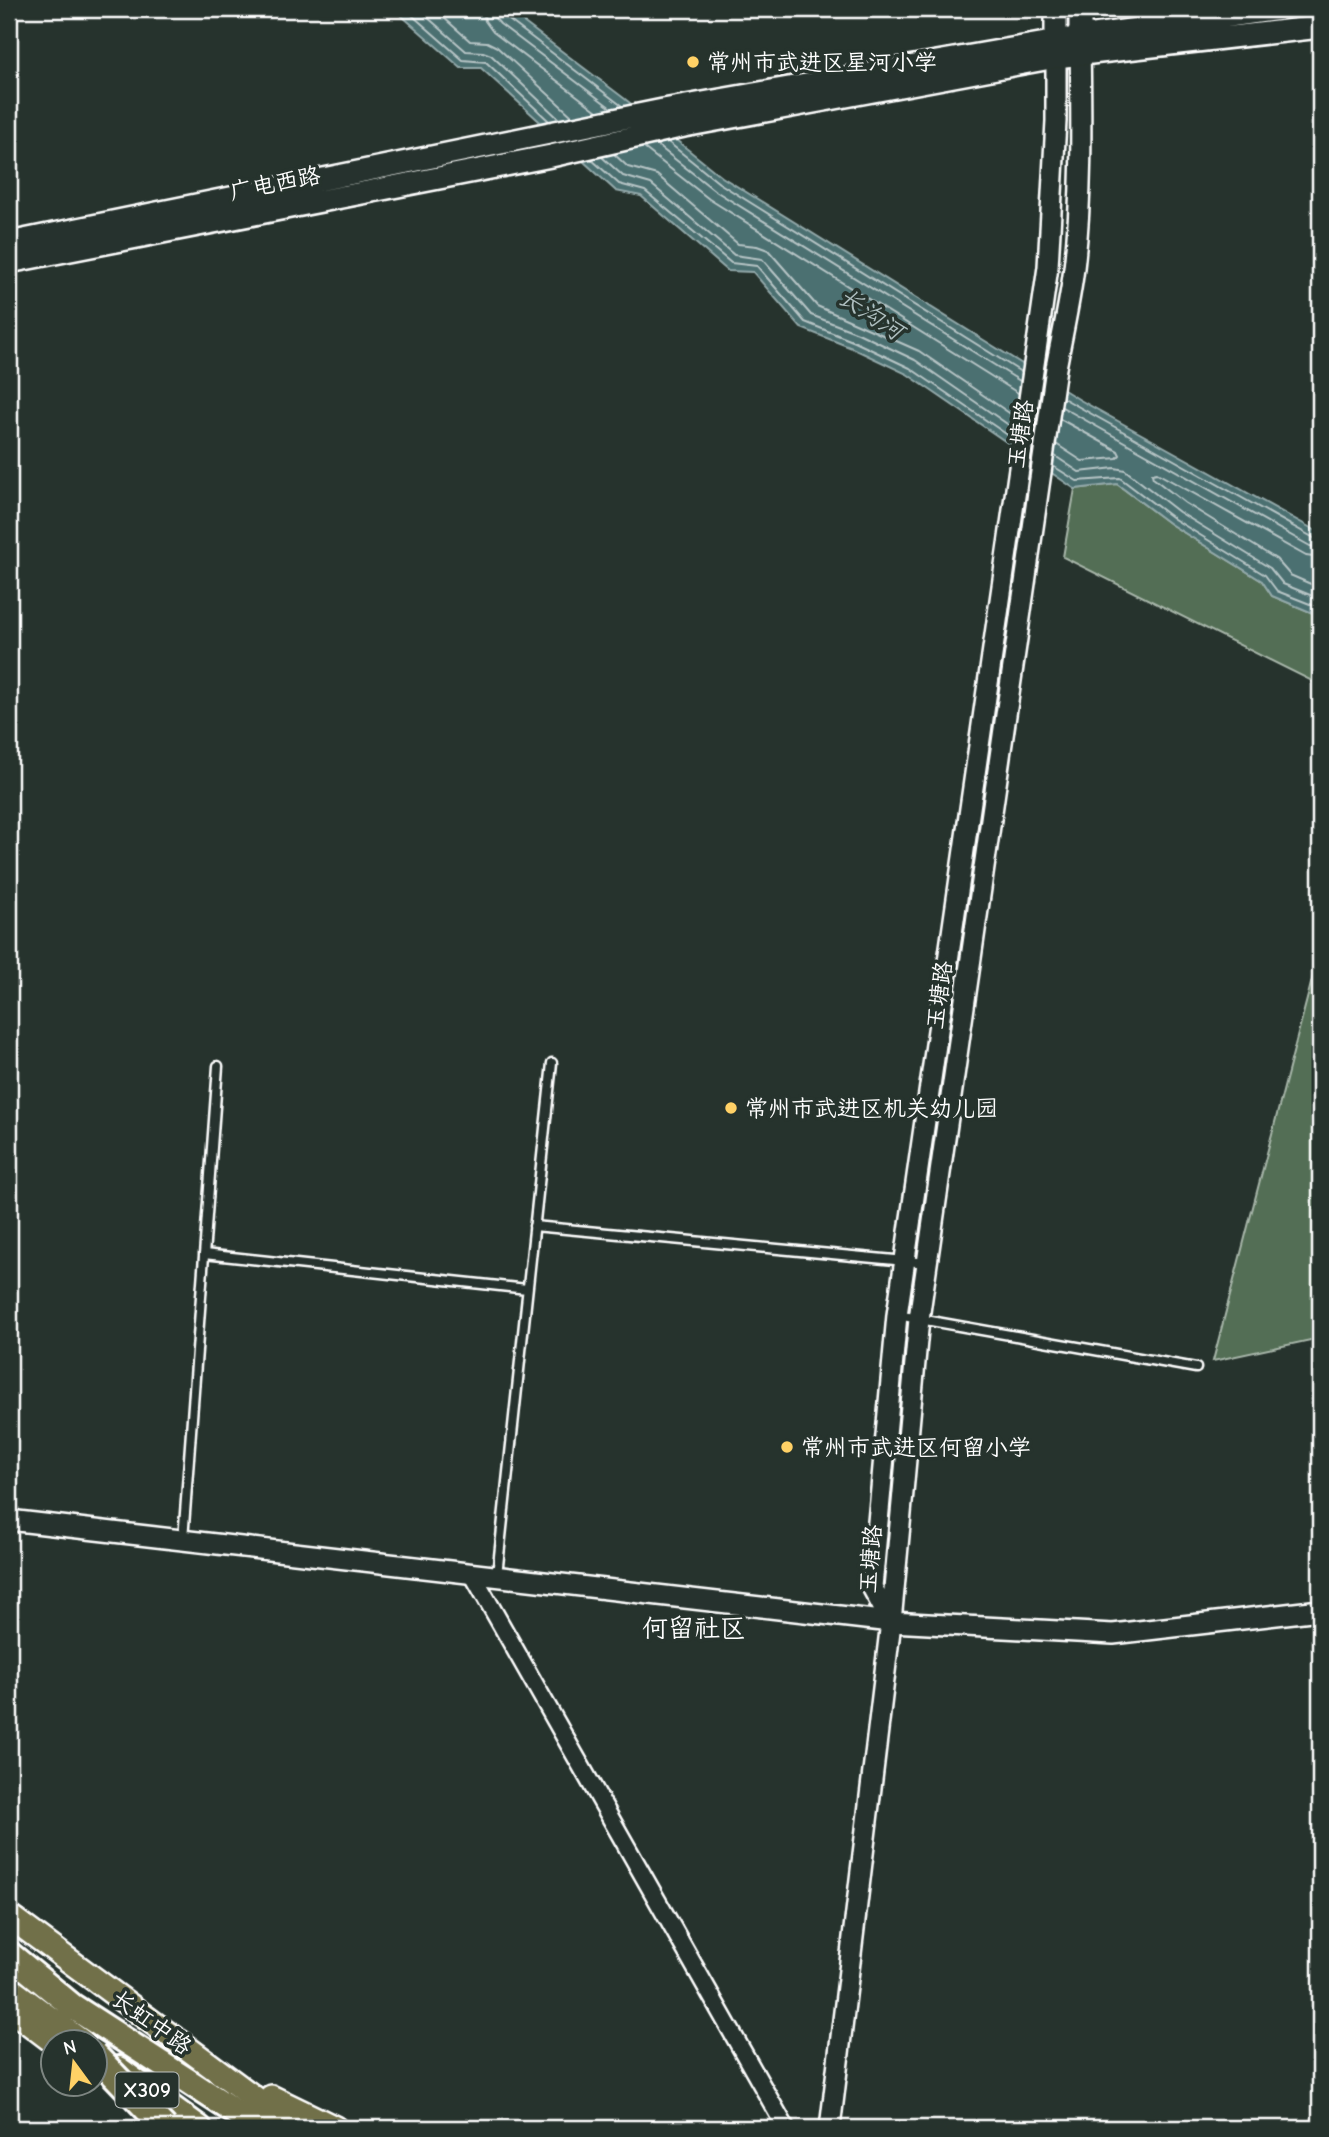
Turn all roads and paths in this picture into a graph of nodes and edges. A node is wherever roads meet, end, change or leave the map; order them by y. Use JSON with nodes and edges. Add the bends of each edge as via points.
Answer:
{"nodes":[{"id":1,"x":1056,"y":9,"type":"edge"},
{"id":2,"x":1080,"y":9,"type":"edge"},
{"id":3,"x":1280,"y":9,"type":"edge"},
{"id":4,"x":1320,"y":27,"type":"edge"},
{"id":5,"x":1080,"y":46,"type":"junction"},
{"id":6,"x":1057,"y":50,"type":"junction"},
{"id":7,"x":9,"y":243,"type":"edge"},
{"id":8,"x":9,"y":262,"type":"edge"},
{"id":9,"x":552,"y":1063,"type":"dead end"},
{"id":10,"x":218,"y":1066,"type":"dead end"},
{"id":11,"x":534,"y":1226,"type":"junction"},
{"id":12,"x":204,"y":1254,"type":"junction"},
{"id":13,"x":905,"y":1262,"type":"junction"},
{"id":14,"x":927,"y":1263,"type":"junction"},
{"id":15,"x":527,"y":1289,"type":"junction"},
{"id":16,"x":897,"y":1315,"type":"junction"},
{"id":17,"x":919,"y":1319,"type":"junction"},
{"id":18,"x":1196,"y":1368,"type":"dead end"},
{"id":19,"x":9,"y":1520,"type":"edge"},
{"id":20,"x":183,"y":1540,"type":"junction"},
{"id":21,"x":473,"y":1575,"type":"junction"},
{"id":22,"x":496,"y":1578,"type":"junction"},
{"id":23,"x":1320,"y":1610,"type":"edge"},
{"id":24,"x":891,"y":1622,"type":"junction"},
{"id":25,"x":9,"y":1916,"type":"edge"},
{"id":26,"x":9,"y":1954,"type":"edge"},
{"id":27,"x":9,"y":1989,"type":"edge"},
{"id":28,"x":9,"y":2008,"type":"edge"},
{"id":29,"x":62,"y":2028,"type":"edge"},
{"id":30,"x":38,"y":2030,"type":"edge"},
{"id":31,"x":108,"y":2065,"type":"edge"},
{"id":32,"x":108,"y":2065,"type":"edge"},
{"id":33,"x":219,"y":2072,"type":"junction"},
{"id":34,"x":108,"y":2079,"type":"edge"},
{"id":35,"x":237,"y":2113,"type":"junction"},
{"id":36,"x":181,"y":2128,"type":"edge"},
{"id":37,"x":270,"y":2128,"type":"edge"},
{"id":38,"x":284,"y":2128,"type":"edge"},
{"id":39,"x":295,"y":2128,"type":"edge"},
{"id":40,"x":332,"y":2128,"type":"edge"},
{"id":41,"x":786,"y":2128,"type":"edge"},
{"id":42,"x":830,"y":2128,"type":"edge"}],
"edges":[{"from":1,"to":6,"type":"main road","name":"玉塘路"},
{"from":2,"to":5,"type":"main road","name":"玉塘路"},
{"from":3,"to":5,"type":"main road"},
{"from":4,"to":5,"type":"main road"},
{"from":5,"to":6,"type":"main road"},
{"from":5,"to":14,"type":"street","name":"玉塘路","via":[[1082,116],[1073,270]]},
{"from":6,"to":7,"type":"main road","name":"广电西路","via":[[663,110]]},
{"from":6,"to":8,"type":"main road","name":"广电西路","via":[[551,156]]},
{"from":6,"to":13,"type":"street","name":"玉塘路","via":[[1051,241]]},
{"from":9,"to":11,"type":"lane"},
{"from":10,"to":12,"type":"lane"},
{"from":11,"to":13,"type":"lane"},
{"from":11,"to":15,"type":"lane"},
{"from":12,"to":15,"type":"lane"},
{"from":12,"to":20,"type":"lane"},
{"from":13,"to":14,"type":"lane"},
{"from":13,"to":16,"type":"street","name":"玉塘路"},
{"from":14,"to":17,"type":"street","name":"玉塘路"},
{"from":15,"to":22,"type":"lane"},
{"from":16,"to":17,"type":"lane"},
{"from":16,"to":24,"type":"street","name":"玉塘路","via":[[872,1587]]},
{"from":17,"to":18,"type":"lane"},
{"from":17,"to":24,"type":"street","name":"玉塘路"},
{"from":19,"to":20,"type":"street"},
{"from":20,"to":21,"type":"street"},
{"from":21,"to":22,"type":"street"},
{"from":21,"to":41,"type":"street"},
{"from":22,"to":24,"type":"street"},
{"from":23,"to":24,"type":"street","via":[[1113,1634]]},
{"from":24,"to":42,"type":"street"},
{"from":25,"to":33,"type":"main road","name":"长虹中路"},
{"from":26,"to":35,"type":"highway","number":"X309","via":[[72,2006]]},
{"from":27,"to":29,"type":"highway"},
{"from":28,"to":30,"type":"main road"},
{"from":31,"to":36,"type":"highway","bridge":true},
{"from":32,"to":36,"type":"highway","number":"X309","bridge":true},
{"from":33,"to":39,"type":"main road","name":"长虹中路"},
{"from":33,"to":40,"type":"main road"},
{"from":34,"to":36,"type":"main road"},
{"from":35,"to":37,"type":"highway","number":"X309"},
{"from":35,"to":38,"type":"highway"}]}
